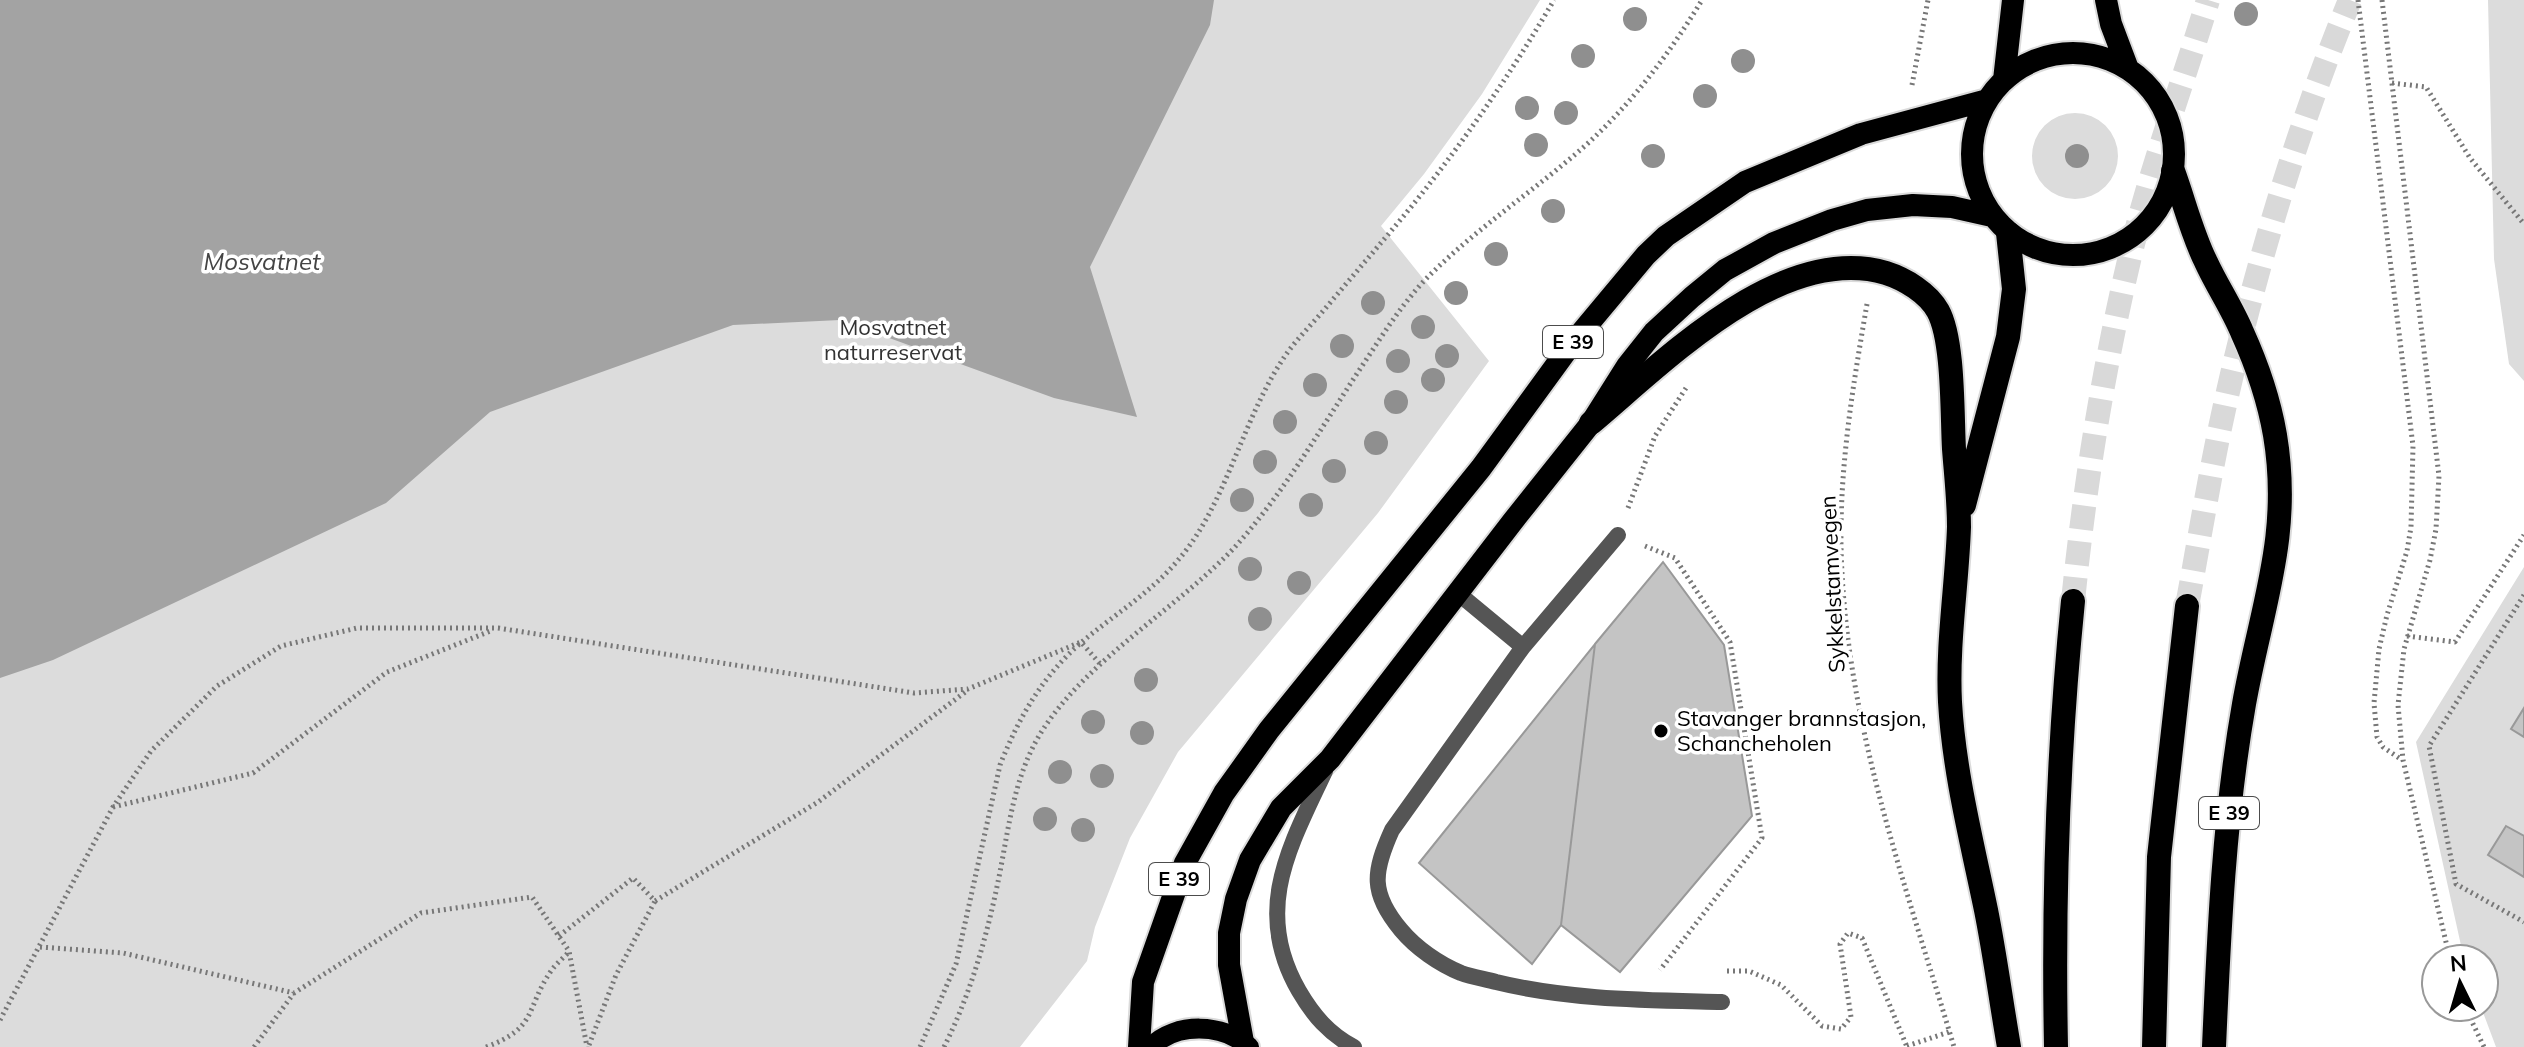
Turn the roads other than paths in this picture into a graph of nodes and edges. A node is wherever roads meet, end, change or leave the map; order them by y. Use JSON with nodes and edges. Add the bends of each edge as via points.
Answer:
{"nodes":[{"id":1,"x":2013,"y":0,"type":"edge"},
{"id":2,"x":2106,"y":0,"type":"edge"},
{"id":3,"x":2128,"y":69,"type":"junction"},
{"id":4,"x":2004,"y":80,"type":"junction"},
{"id":5,"x":1987,"y":100,"type":"junction"},
{"id":6,"x":2173,"y":171,"type":"junction"},
{"id":7,"x":2000,"y":224,"type":"junction"},
{"id":8,"x":1591,"y":423,"type":"junction"},
{"id":9,"x":1959,"y":526,"type":"junction"},
{"id":10,"x":1618,"y":535,"type":"road end"},
{"id":11,"x":1459,"y":594,"type":"junction"},
{"id":12,"x":2073,"y":601,"type":"tunnel mouth"},
{"id":13,"x":2187,"y":606,"type":"tunnel mouth"},
{"id":14,"x":1523,"y":647,"type":"junction"},
{"id":15,"x":1330,"y":759,"type":"junction"},
{"id":16,"x":1722,"y":1002,"type":"dead end"},
{"id":17,"x":1246,"y":1045,"type":"edge"},
{"id":18,"x":1139,"y":1047,"type":"edge"},
{"id":19,"x":1151,"y":1047,"type":"edge"},
{"id":20,"x":1354,"y":1047,"type":"edge"},
{"id":21,"x":2009,"y":1047,"type":"edge"},
{"id":22,"x":2056,"y":1047,"type":"edge"},
{"id":23,"x":2154,"y":1047,"type":"edge"},
{"id":24,"x":2214,"y":1047,"type":"edge"}],
"edges":[{"from":1,"to":4,"type":"highway"},
{"from":2,"to":3,"type":"highway","number":"E 39"},
{"from":3,"to":4,"type":"highway","number":"E 39","via":[[2097,56],[2064,53],[2032,62]]},
{"from":3,"to":6,"type":"highway","number":"E 39","via":[[2150,88],[2166,113],[2174,141]]},
{"from":4,"to":5,"type":"highway","number":"E 39"},
{"from":5,"to":7,"type":"highway","number":"E 39","via":[[1975,128],[1972,159],[1977,189]]},
{"from":5,"to":18,"type":"highway","number":"E 39","via":[[1861,134],[1745,182],[1646,255],[1224,793],[1185,863],[1143,982]]},
{"from":6,"to":7,"type":"highway","number":"E 39","via":[[2164,199],[2147,225],[2122,243],[2094,253],[2064,255],[2034,248]]},
{"from":6,"to":24,"type":"highway","number":"E 39","via":[[2204,260],[2242,330],[2261,379],[2275,436],[2280,489],[2279,539],[2244,703],[2230,806]]},
{"from":7,"to":8,"type":"highway","number":"E 39","via":[[1952,207],[1913,205],[1867,210],[1774,243],[1725,270],[1654,332]]},
{"from":7,"to":9,"type":"highway","number":"E 39","via":[[2014,289],[2008,337]]},
{"from":8,"to":9,"type":"highway","number":"E 39","via":[[1721,316],[1767,290],[1842,268],[1869,268],[1898,277],[1938,311],[1947,342]]},
{"from":8,"to":11,"type":"highway","number":"E 39"},
{"from":9,"to":21,"type":"highway","number":"E 39","via":[[1950,702]]},
{"from":10,"to":14,"type":"street"},
{"from":11,"to":14,"type":"street"},
{"from":11,"to":15,"type":"highway","number":"E 39"},
{"from":12,"to":22,"type":"highway","via":[[2056,826]]},
{"from":13,"to":23,"type":"highway","via":[[2159,857]]},
{"from":14,"to":16,"type":"street","via":[[1392,830],[1379,858],[1378,894],[1390,917],[1414,945],[1460,973],[1529,990]]},
{"from":15,"to":17,"type":"highway","number":"E 39","via":[[1281,808],[1250,860],[1236,899],[1229,965]]},
{"from":15,"to":20,"type":"street","via":[[1282,868],[1276,923],[1293,980],[1310,1010],[1335,1037]]},
{"from":17,"to":19,"type":"main road","via":[[1223,1032],[1199,1028],[1176,1032]]}]}
